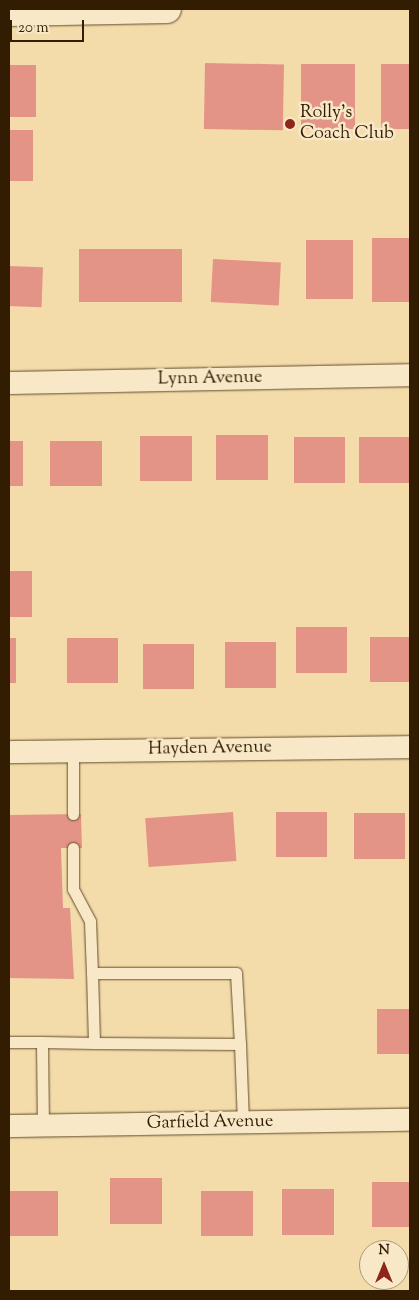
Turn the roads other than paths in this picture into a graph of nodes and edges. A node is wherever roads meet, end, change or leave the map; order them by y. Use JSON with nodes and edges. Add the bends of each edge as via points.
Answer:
{"nodes":[{"id":1,"x":167,"y":9,"type":"edge"},
{"id":2,"x":16,"y":11,"type":"edge"},
{"id":3,"x":410,"y":375,"type":"edge"},
{"id":4,"x":9,"y":382,"type":"edge"},
{"id":5,"x":410,"y":747,"type":"edge"},
{"id":6,"x":73,"y":751,"type":"junction"},
{"id":7,"x":9,"y":752,"type":"edge"},
{"id":8,"x":72,"y":814,"type":"dead end"},
{"id":9,"x":73,"y":848,"type":"dead end"},
{"id":10,"x":92,"y":973,"type":"junction"},
{"id":11,"x":9,"y":1042,"type":"edge"},
{"id":12,"x":42,"y":1042,"type":"junction"},
{"id":13,"x":94,"y":1043,"type":"junction"},
{"id":14,"x":240,"y":1044,"type":"junction"},
{"id":15,"x":410,"y":1120,"type":"edge"},
{"id":16,"x":243,"y":1122,"type":"junction"},
{"id":17,"x":9,"y":1126,"type":"edge"},
{"id":18,"x":43,"y":1126,"type":"junction"}],
"edges":[{"from":1,"to":2,"type":"street"},
{"from":3,"to":4,"type":"street","name":"Lynn Avenue"},
{"from":5,"to":6,"type":"street","name":"Hayden Avenue"},
{"from":6,"to":7,"type":"street","name":"Hayden Avenue"},
{"from":6,"to":8,"type":"lane"},
{"from":9,"to":10,"type":"lane","via":[[73,889],[90,921]]},
{"from":10,"to":13,"type":"lane"},
{"from":10,"to":14,"type":"lane","via":[[236,973]]},
{"from":11,"to":12,"type":"lane"},
{"from":12,"to":13,"type":"lane"},
{"from":12,"to":18,"type":"lane"},
{"from":13,"to":14,"type":"lane"},
{"from":14,"to":16,"type":"lane"},
{"from":15,"to":16,"type":"street","name":"Garfield Avenue"},
{"from":16,"to":18,"type":"street","name":"Garfield Avenue"},
{"from":17,"to":18,"type":"street","name":"Garfield Avenue"}]}
